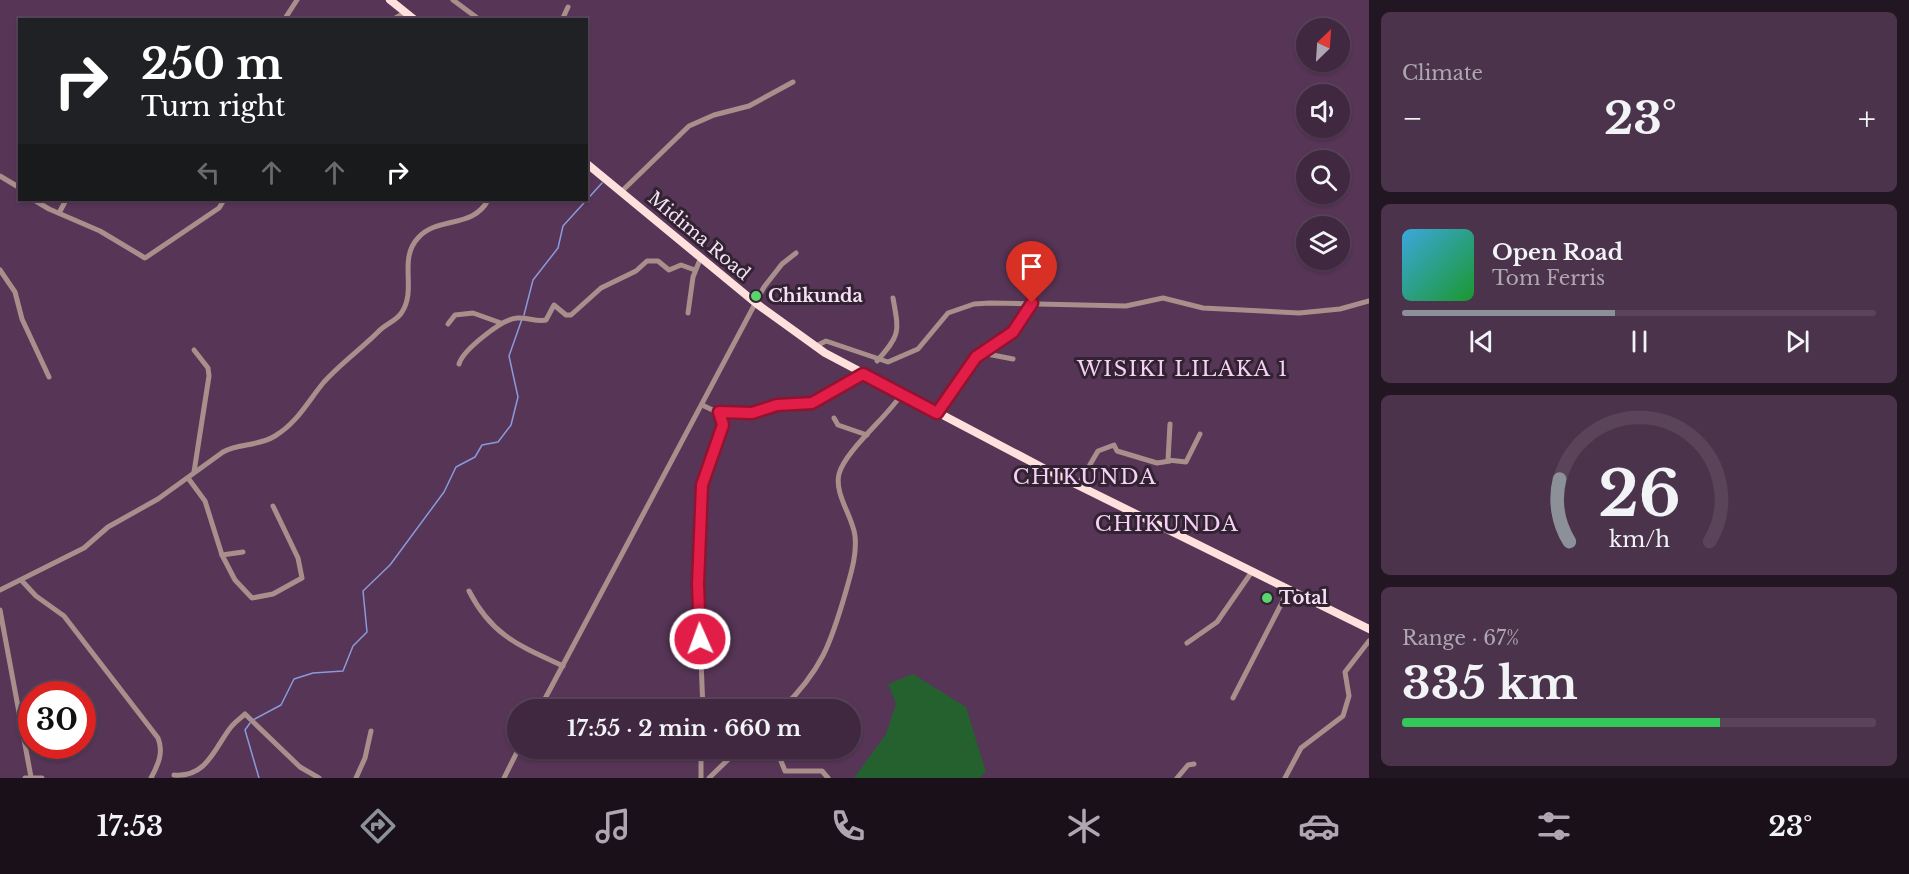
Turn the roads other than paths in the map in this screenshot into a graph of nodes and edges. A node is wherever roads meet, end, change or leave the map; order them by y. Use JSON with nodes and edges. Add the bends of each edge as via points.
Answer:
{"nodes":[{"id":1,"x":297,"y":0,"type":"edge"},
{"id":2,"x":390,"y":0,"type":"edge"},
{"id":3,"x":453,"y":0,"type":"edge"},
{"id":4,"x":568,"y":8,"type":"dead end"},
{"id":5,"x":406,"y":12,"type":"junction"},
{"id":6,"x":285,"y":18,"type":"edge"},
{"id":7,"x":396,"y":18,"type":"edge"},
{"id":8,"x":413,"y":18,"type":"edge"},
{"id":9,"x":477,"y":18,"type":"edge"},
{"id":10,"x":563,"y":18,"type":"edge"},
{"id":11,"x":794,"y":82,"type":"dead end"},
{"id":12,"x":588,"y":165,"type":"edge"},
{"id":13,"x":0,"y":176,"type":"edge"},
{"id":14,"x":18,"y":187,"type":"edge"},
{"id":15,"x":621,"y":192,"type":"junction"},
{"id":16,"x":36,"y":201,"type":"edge"},
{"id":17,"x":65,"y":201,"type":"edge"},
{"id":18,"x":223,"y":201,"type":"edge"},
{"id":19,"x":487,"y":201,"type":"edge"},
{"id":20,"x":59,"y":213,"type":"junction"},
{"id":21,"x":796,"y":253,"type":"dead end"},
{"id":22,"x":702,"y":256,"type":"junction"},
{"id":23,"x":0,"y":270,"type":"edge"},
{"id":24,"x":695,"y":270,"type":"junction"},
{"id":25,"x":893,"y":298,"type":"dead end"},
{"id":26,"x":1369,"y":301,"type":"edge"},
{"id":27,"x":1032,"y":303,"type":"junction"},
{"id":28,"x":758,"y":304,"type":"junction"},
{"id":29,"x":688,"y":313,"type":"dead end"},
{"id":30,"x":501,"y":323,"type":"junction"},
{"id":31,"x":448,"y":324,"type":"dead end"},
{"id":32,"x":814,"y":347,"type":"junction"},
{"id":33,"x":194,"y":350,"type":"dead end"},
{"id":34,"x":981,"y":352,"type":"junction"},
{"id":35,"x":1013,"y":359,"type":"dead end"},
{"id":36,"x":877,"y":361,"type":"junction"},
{"id":37,"x":459,"y":364,"type":"dead end"},
{"id":38,"x":863,"y":374,"type":"junction"},
{"id":39,"x":49,"y":377,"type":"dead end"},
{"id":40,"x":902,"y":395,"type":"junction"},
{"id":41,"x":702,"y":405,"type":"junction"},
{"id":42,"x":719,"y":412,"type":"junction"},
{"id":43,"x":937,"y":413,"type":"junction"},
{"id":44,"x":834,"y":417,"type":"dead end"},
{"id":45,"x":1170,"y":424,"type":"dead end"},
{"id":46,"x":1200,"y":434,"type":"dead end"},
{"id":47,"x":867,"y":435,"type":"junction"},
{"id":48,"x":1170,"y":460,"type":"junction"},
{"id":49,"x":194,"y":472,"type":"junction"},
{"id":50,"x":188,"y":477,"type":"junction"},
{"id":51,"x":1078,"y":485,"type":"junction"},
{"id":52,"x":273,"y":506,"type":"dead end"},
{"id":53,"x":243,"y":552,"type":"dead end"},
{"id":54,"x":222,"y":555,"type":"junction"},
{"id":55,"x":1251,"y":573,"type":"junction"},
{"id":56,"x":22,"y":580,"type":"junction"},
{"id":57,"x":0,"y":590,"type":"edge"},
{"id":58,"x":469,"y":591,"type":"dead end"},
{"id":59,"x":1288,"y":591,"type":"junction"},
{"id":60,"x":0,"y":610,"type":"edge"},
{"id":61,"x":1369,"y":629,"type":"edge"},
{"id":62,"x":1369,"y":641,"type":"edge"},
{"id":63,"x":1187,"y":643,"type":"dead end"},
{"id":64,"x":563,"y":666,"type":"junction"},
{"id":65,"x":1233,"y":698,"type":"dead end"},
{"id":66,"x":545,"y":699,"type":"edge"},
{"id":67,"x":703,"y":699,"type":"edge"},
{"id":68,"x":791,"y":699,"type":"edge"},
{"id":69,"x":371,"y":731,"type":"dead end"},
{"id":70,"x":514,"y":759,"type":"edge"},
{"id":71,"x":701,"y":759,"type":"edge"},
{"id":72,"x":729,"y":759,"type":"edge"},
{"id":73,"x":781,"y":759,"type":"edge"},
{"id":74,"x":1194,"y":764,"type":"dead end"},
{"id":75,"x":174,"y":775,"type":"dead end"},
{"id":76,"x":28,"y":777,"type":"edge"},
{"id":77,"x":42,"y":778,"type":"edge"},
{"id":78,"x":151,"y":778,"type":"edge"},
{"id":79,"x":319,"y":778,"type":"edge"},
{"id":80,"x":356,"y":778,"type":"edge"},
{"id":81,"x":504,"y":778,"type":"edge"},
{"id":82,"x":701,"y":778,"type":"edge"},
{"id":83,"x":709,"y":778,"type":"edge"},
{"id":84,"x":828,"y":778,"type":"edge"},
{"id":85,"x":1177,"y":778,"type":"edge"},
{"id":86,"x":1285,"y":778,"type":"edge"}],
"edges":[{"from":1,"to":6,"type":"street"},
{"from":2,"to":5,"type":"main road"},
{"from":3,"to":9,"type":"street"},
{"from":4,"to":10,"type":"street"},
{"from":5,"to":7,"type":"street"},
{"from":5,"to":8,"type":"main road"},
{"from":11,"to":15,"type":"street","via":[[755,104],[689,126]]},
{"from":12,"to":15,"type":"main road","name":"Midima Road"},
{"from":13,"to":14,"type":"street"},
{"from":15,"to":22,"type":"main road","name":"Midima Road"},
{"from":16,"to":20,"type":"street"},
{"from":17,"to":20,"type":"street"},
{"from":18,"to":20,"type":"street","via":[[219,208],[145,258],[100,231]]},
{"from":19,"to":49,"type":"street","via":[[472,216],[420,235],[408,258],[408,300],[401,314],[325,381],[294,421],[269,439],[229,449]]},
{"from":21,"to":28,"type":"street","via":[[769,280]]},
{"from":22,"to":24,"type":"street"},
{"from":22,"to":28,"type":"main road","name":"Midima Road"},
{"from":23,"to":39,"type":"street","via":[[15,292]]},
{"from":24,"to":29,"type":"street"},
{"from":24,"to":30,"type":"street","via":[[681,265],[669,270],[658,261],[647,261],[636,271],[601,288],[571,315],[554,305],[546,320],[515,318]]},
{"from":25,"to":36,"type":"street","via":[[896,339]]},
{"from":26,"to":27,"type":"street","via":[[1299,314],[1203,308],[1163,298],[1126,306]]},
{"from":27,"to":34,"type":"street","via":[[1005,340]]},
{"from":27,"to":36,"type":"street","via":[[958,308],[948,313],[918,349],[896,360]]},
{"from":28,"to":32,"type":"main road","name":"Midima Road"},
{"from":28,"to":41,"type":"street"},
{"from":30,"to":31,"type":"street","via":[[473,313],[455,315]]},
{"from":30,"to":37,"type":"street","via":[[464,352]]},
{"from":32,"to":36,"type":"street","via":[[832,342]]},
{"from":32,"to":38,"type":"main road","name":"Midima Road"},
{"from":33,"to":49,"type":"street","via":[[209,376]]},
{"from":34,"to":35,"type":"street"},
{"from":34,"to":43,"type":"street"},
{"from":38,"to":40,"type":"main road","name":"Midima Road"},
{"from":38,"to":42,"type":"street","via":[[812,403],[777,405],[752,413]]},
{"from":40,"to":43,"type":"main road","name":"Midima Road"},
{"from":40,"to":47,"type":"street"},
{"from":41,"to":42,"type":"street"},
{"from":41,"to":64,"type":"street"},
{"from":42,"to":67,"type":"street","via":[[723,425],[702,485],[698,584]]},
{"from":43,"to":51,"type":"main road","name":"Midima Road"},
{"from":44,"to":47,"type":"street","via":[[838,424]]},
{"from":45,"to":48,"type":"street"},
{"from":46,"to":48,"type":"street","via":[[1186,462]]},
{"from":47,"to":68,"type":"street","via":[[839,474],[853,524],[855,548],[835,630],[825,656]]},
{"from":48,"to":51,"type":"street","via":[[1157,463],[1117,451],[1114,445],[1098,451]]},
{"from":49,"to":50,"type":"street"},
{"from":50,"to":54,"type":"street","via":[[205,501]]},
{"from":50,"to":56,"type":"street","via":[[114,523],[84,548]]},
{"from":51,"to":55,"type":"main road","name":"Midima Road"},
{"from":52,"to":54,"type":"street","via":[[298,558],[302,578],[273,594],[252,598],[235,580]]},
{"from":53,"to":54,"type":"street"},
{"from":55,"to":59,"type":"main road","name":"Midima Road"},
{"from":55,"to":63,"type":"street","via":[[1217,622]]},
{"from":56,"to":57,"type":"street"},
{"from":56,"to":78,"type":"street","via":[[29,590],[64,616],[158,738],[161,750]]},
{"from":58,"to":64,"type":"street","via":[[481,615],[515,643]]},
{"from":59,"to":61,"type":"main road","name":"Midima Road"},
{"from":59,"to":65,"type":"street"},
{"from":60,"to":76,"type":"street"},
{"from":62,"to":86,"type":"street","via":[[1345,672],[1349,696],[1343,716],[1301,748]]},
{"from":64,"to":66,"type":"street"},
{"from":69,"to":80,"type":"street"},
{"from":70,"to":81,"type":"street"},
{"from":71,"to":82,"type":"street"},
{"from":72,"to":83,"type":"street"},
{"from":73,"to":84,"type":"street","via":[[787,772],[822,771]]},
{"from":74,"to":85,"type":"street","via":[[1188,765]]},
{"from":75,"to":79,"type":"street","via":[[192,775],[213,760],[231,727],[245,714],[300,767]]},
{"from":76,"to":77,"type":"street"}]}
